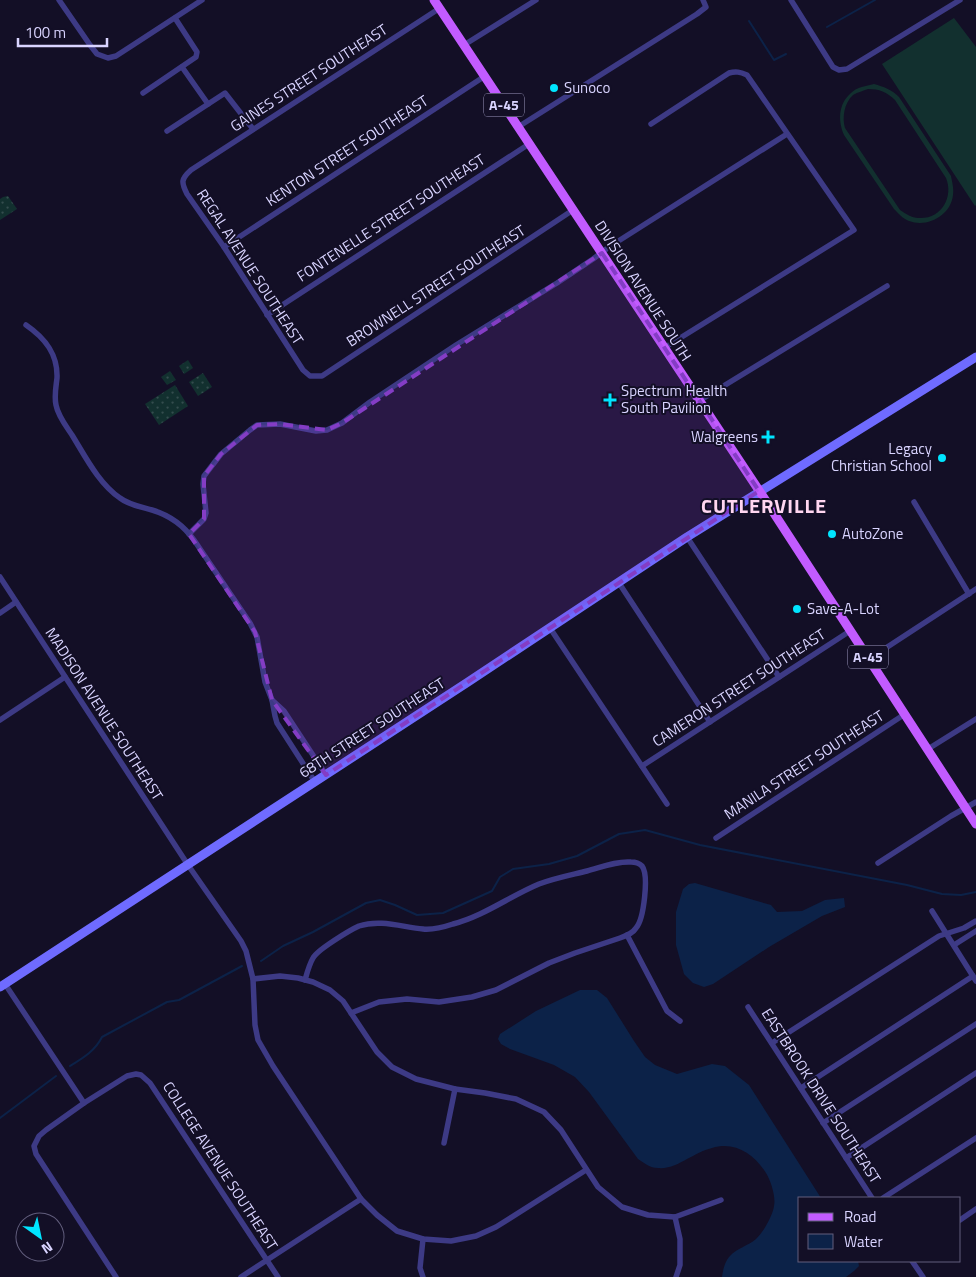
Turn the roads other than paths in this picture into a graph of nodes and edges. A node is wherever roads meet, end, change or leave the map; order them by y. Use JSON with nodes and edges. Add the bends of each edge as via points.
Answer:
{"nodes":[{"id":1,"x":59,"y":0,"type":"edge"},
{"id":2,"x":202,"y":0,"type":"edge"},
{"id":3,"x":536,"y":0,"type":"edge"},
{"id":4,"x":703,"y":0,"type":"edge"},
{"id":5,"x":790,"y":0,"type":"edge"},
{"id":6,"x":960,"y":0,"type":"edge"},
{"id":7,"x":437,"y":4,"type":"edge"},
{"id":8,"x":175,"y":18,"type":"junction"},
{"id":9,"x":464,"y":45,"type":"junction"},
{"id":10,"x":182,"y":66,"type":"junction"},
{"id":11,"x":485,"y":76,"type":"junction"},
{"id":12,"x":143,"y":93,"type":"dead end"},
{"id":13,"x":208,"y":104,"type":"junction"},
{"id":14,"x":651,"y":124,"type":"dead end"},
{"id":15,"x":518,"y":127,"type":"junction"},
{"id":16,"x":253,"y":129,"type":"junction"},
{"id":17,"x":167,"y":130,"type":"dead end"},
{"id":18,"x":787,"y":134,"type":"junction"},
{"id":19,"x":529,"y":144,"type":"junction"},
{"id":20,"x":192,"y":170,"type":"joint"},
{"id":21,"x":573,"y":210,"type":"junction"},
{"id":22,"x":224,"y":247,"type":"junction"},
{"id":23,"x":602,"y":252,"type":"junction"},
{"id":24,"x":887,"y":286,"type":"dead end"},
{"id":25,"x":268,"y":315,"type":"junction"},
{"id":26,"x":26,"y":325,"type":"dead end"},
{"id":27,"x":664,"y":348,"type":"junction"},
{"id":28,"x":976,"y":357,"type":"edge"},
{"id":29,"x":310,"y":376,"type":"joint"},
{"id":30,"x":699,"y":401,"type":"junction"},
{"id":31,"x":759,"y":491,"type":"junction"},
{"id":32,"x":914,"y":502,"type":"dead end"},
{"id":33,"x":190,"y":534,"type":"junction"},
{"id":34,"x":687,"y":537,"type":"junction"},
{"id":35,"x":0,"y":577,"type":"edge"},
{"id":36,"x":619,"y":582,"type":"junction"},
{"id":37,"x":976,"y":589,"type":"edge"},
{"id":38,"x":970,"y":594,"type":"junction"},
{"id":39,"x":16,"y":602,"type":"junction"},
{"id":40,"x":0,"y":613,"type":"edge"},
{"id":41,"x":550,"y":628,"type":"junction"},
{"id":42,"x":850,"y":631,"type":"junction"},
{"id":43,"x":869,"y":659,"type":"junction"},
{"id":44,"x":65,"y":677,"type":"junction"},
{"id":45,"x":779,"y":677,"type":"junction"},
{"id":46,"x":272,"y":700,"type":"junction"},
{"id":47,"x":904,"y":714,"type":"junction"},
{"id":48,"x":976,"y":719,"type":"edge"},
{"id":49,"x":0,"y":720,"type":"edge"},
{"id":50,"x":710,"y":722,"type":"junction"},
{"id":51,"x":928,"y":750,"type":"junction"},
{"id":52,"x":642,"y":766,"type":"junction"},
{"id":53,"x":326,"y":775,"type":"junction"},
{"id":54,"x":315,"y":782,"type":"junction"},
{"id":55,"x":976,"y":802,"type":"edge"},
{"id":56,"x":667,"y":804,"type":"dead end"},
{"id":57,"x":966,"y":808,"type":"junction"},
{"id":58,"x":976,"y":824,"type":"edge"},
{"id":59,"x":716,"y":838,"type":"dead end"},
{"id":60,"x":878,"y":863,"type":"dead end"},
{"id":61,"x":188,"y":865,"type":"junction"},
{"id":62,"x":932,"y":911,"type":"dead end"},
{"id":63,"x":976,"y":921,"type":"edge"},
{"id":64,"x":976,"y":931,"type":"edge"},
{"id":65,"x":946,"y":933,"type":"junction"},
{"id":66,"x":627,"y":935,"type":"junction"},
{"id":67,"x":954,"y":945,"type":"junction"},
{"id":68,"x":253,"y":979,"type":"junction"},
{"id":69,"x":974,"y":979,"type":"edge"},
{"id":70,"x":305,"y":980,"type":"junction"},
{"id":71,"x":2,"y":986,"type":"edge"},
{"id":72,"x":748,"y":1007,"type":"dead end"},
{"id":73,"x":351,"y":1013,"type":"junction"},
{"id":74,"x":680,"y":1021,"type":"dead end"},
{"id":75,"x":976,"y":1024,"type":"edge"},
{"id":76,"x":772,"y":1043,"type":"junction"},
{"id":77,"x":976,"y":1073,"type":"edge"},
{"id":78,"x":801,"y":1088,"type":"junction"},
{"id":79,"x":455,"y":1089,"type":"junction"},
{"id":80,"x":84,"y":1103,"type":"junction"},
{"id":81,"x":823,"y":1123,"type":"junction"},
{"id":82,"x":976,"y":1138,"type":"edge"},
{"id":83,"x":444,"y":1143,"type":"dead end"},
{"id":84,"x":846,"y":1158,"type":"junction"},
{"id":85,"x":586,"y":1170,"type":"junction"},
{"id":86,"x":871,"y":1197,"type":"edge"},
{"id":87,"x":885,"y":1197,"type":"edge"},
{"id":88,"x":361,"y":1199,"type":"junction"},
{"id":89,"x":721,"y":1200,"type":"dead end"},
{"id":90,"x":976,"y":1209,"type":"edge"},
{"id":91,"x":675,"y":1218,"type":"junction"},
{"id":92,"x":961,"y":1219,"type":"edge"},
{"id":93,"x":423,"y":1239,"type":"junction"},
{"id":94,"x":267,"y":1260,"type":"junction"},
{"id":95,"x":913,"y":1262,"type":"edge"},
{"id":96,"x":116,"y":1277,"type":"edge"},
{"id":97,"x":241,"y":1277,"type":"edge"},
{"id":98,"x":278,"y":1277,"type":"edge"},
{"id":99,"x":423,"y":1277,"type":"edge"},
{"id":100,"x":676,"y":1277,"type":"edge"},
{"id":101,"x":923,"y":1277,"type":"edge"}],
"edges":[{"from":1,"to":8,"type":"street","via":[[90,46],[97,54],[108,58]]},
{"from":2,"to":8,"type":"street"},
{"from":3,"to":9,"type":"street"},
{"from":4,"to":15,"type":"street","via":[[706,7],[697,14]]},
{"from":5,"to":6,"type":"street","via":[[829,62],[839,70],[847,69]]},
{"from":7,"to":9,"type":"main road","name":"DIVISION AVENUE SOUTH","number":"A-45"},
{"from":7,"to":16,"type":"street","name":"GAINES STREET SOUTHEAST"},
{"from":8,"to":10,"type":"street","via":[[197,52],[196,58]]},
{"from":9,"to":11,"type":"main road","name":"DIVISION AVENUE SOUTH","number":"A-45"},
{"from":10,"to":12,"type":"street"},
{"from":10,"to":13,"type":"street"},
{"from":11,"to":15,"type":"main road","name":"DIVISION AVENUE SOUTH","number":"A-45"},
{"from":11,"to":22,"type":"street","name":"KENTON STREET SOUTHEAST"},
{"from":13,"to":16,"type":"street","via":[[225,93]]},
{"from":13,"to":17,"type":"street"},
{"from":14,"to":18,"type":"street","via":[[737,71],[747,75]]},
{"from":15,"to":19,"type":"main road","name":"DIVISION AVENUE SOUTH","number":"A-45"},
{"from":16,"to":20,"type":"street","name":"GAINES STREET SOUTHEAST"},
{"from":18,"to":23,"type":"street"},
{"from":18,"to":27,"type":"street","via":[[854,230]]},
{"from":19,"to":21,"type":"main road","name":"DIVISION AVENUE SOUTH","number":"A-45"},
{"from":19,"to":25,"type":"street","name":"FONTENELLE STREET SOUTHEAST"},
{"from":20,"to":22,"type":"street","name":"REGAL AVENUE SOUTHEAST","via":[[182,181],[183,186]]},
{"from":21,"to":23,"type":"main road","name":"DIVISION AVENUE SOUTH","number":"A-45"},
{"from":21,"to":29,"type":"street","name":"BROWNELL STREET SOUTHEAST","via":[[322,376]]},
{"from":22,"to":25,"type":"street","name":"REGAL AVENUE SOUTHEAST"},
{"from":23,"to":27,"type":"main road","name":"DIVISION AVENUE SOUTH","number":"A-45"},
{"from":23,"to":33,"type":"street","via":[[558,283],[456,344],[342,423],[316,431],[280,424],[257,425],[221,454],[204,476],[206,513]]},
{"from":24,"to":30,"type":"street"},
{"from":25,"to":29,"type":"street","name":"REGAL AVENUE SOUTHEAST"},
{"from":26,"to":33,"type":"street","via":[[42,337],[51,351],[56,367],[58,411],[104,484],[124,501],[165,515]]},
{"from":27,"to":30,"type":"main road","name":"DIVISION AVENUE SOUTH","number":"A-45"},
{"from":28,"to":31,"type":"main road","name":"68TH STREET SOUTHEAST"},
{"from":30,"to":31,"type":"main road","name":"DIVISION AVENUE SOUTH","number":"A-45"},
{"from":31,"to":34,"type":"main road","name":"68TH STREET SOUTHEAST"},
{"from":31,"to":42,"type":"main road","name":"DIVISION AVENUE SOUTH","number":"A-45"},
{"from":32,"to":38,"type":"street"},
{"from":33,"to":46,"type":"street","via":[[254,632]]},
{"from":34,"to":36,"type":"main road","name":"68TH STREET SOUTHEAST"},
{"from":34,"to":45,"type":"street"},
{"from":35,"to":39,"type":"street","name":"MADISON AVENUE SOUTHEAST"},
{"from":36,"to":41,"type":"main road","name":"68TH STREET SOUTHEAST"},
{"from":36,"to":50,"type":"street"},
{"from":37,"to":38,"type":"street"},
{"from":38,"to":43,"type":"street"},
{"from":39,"to":40,"type":"street"},
{"from":39,"to":44,"type":"street","name":"MADISON AVENUE SOUTHEAST"},
{"from":41,"to":52,"type":"street"},
{"from":41,"to":53,"type":"main road","name":"68TH STREET SOUTHEAST"},
{"from":42,"to":43,"type":"main road","name":"DIVISION AVENUE SOUTH","number":"A-45"},
{"from":42,"to":45,"type":"street","name":"CAMERON STREET SOUTHEAST"},
{"from":43,"to":47,"type":"main road","name":"DIVISION AVENUE SOUTH","number":"A-45"},
{"from":44,"to":49,"type":"street"},
{"from":44,"to":61,"type":"street","name":"MADISON AVENUE SOUTHEAST"},
{"from":45,"to":50,"type":"street","name":"CAMERON STREET SOUTHEAST"},
{"from":46,"to":53,"type":"street","via":[[284,711]]},
{"from":46,"to":54,"type":"street","via":[[277,723]]},
{"from":47,"to":51,"type":"main road","name":"DIVISION AVENUE SOUTH","number":"A-45"},
{"from":47,"to":59,"type":"street","name":"MANILA STREET SOUTHEAST"},
{"from":48,"to":51,"type":"street"},
{"from":50,"to":52,"type":"street","name":"CAMERON STREET SOUTHEAST"},
{"from":51,"to":57,"type":"main road","name":"DIVISION AVENUE SOUTH","number":"A-45"},
{"from":52,"to":56,"type":"street"},
{"from":53,"to":54,"type":"main road","name":"68TH STREET SOUTHEAST"},
{"from":54,"to":61,"type":"main road","name":"68TH STREET SOUTHEAST"},
{"from":55,"to":57,"type":"street"},
{"from":57,"to":58,"type":"main road","name":"DIVISION AVENUE SOUTH","number":"A-45"},
{"from":57,"to":60,"type":"street"},
{"from":61,"to":68,"type":"street","name":"MADISON AVENUE SOUTHEAST","via":[[241,941]]},
{"from":61,"to":71,"type":"main road","name":"68TH STREET SOUTHEAST"},
{"from":62,"to":65,"type":"street"},
{"from":63,"to":65,"type":"street"},
{"from":64,"to":67,"type":"street"},
{"from":65,"to":67,"type":"street"},
{"from":65,"to":76,"type":"street"},
{"from":66,"to":70,"type":"street","via":[[638,927],[641,919],[646,884],[642,866],[638,863],[616,862],[539,885],[454,924],[424,929],[396,924],[360,926],[313,956]]},
{"from":66,"to":73,"type":"street","via":[[549,963],[496,990],[472,997],[439,1002],[407,999],[379,1002]]},
{"from":66,"to":74,"type":"street","via":[[667,1011]]},
{"from":67,"to":69,"type":"street"},
{"from":68,"to":70,"type":"street","via":[[280,976]]},
{"from":68,"to":88,"type":"street","via":[[258,1040]]},
{"from":69,"to":78,"type":"street"},
{"from":70,"to":73,"type":"street","via":[[330,990]]},
{"from":71,"to":80,"type":"street"},
{"from":72,"to":76,"type":"street","name":"EASTBROOK DRIVE SOUTHEAST"},
{"from":73,"to":79,"type":"street","via":[[392,1067],[416,1079]]},
{"from":75,"to":81,"type":"street"},
{"from":76,"to":78,"type":"street","name":"EASTBROOK DRIVE SOUTHEAST"},
{"from":77,"to":84,"type":"street"},
{"from":78,"to":81,"type":"street","name":"EASTBROOK DRIVE SOUTHEAST"},
{"from":79,"to":83,"type":"street"},
{"from":79,"to":85,"type":"street","via":[[516,1099],[544,1112],[561,1130]]},
{"from":80,"to":94,"type":"street","name":"COLLEGE AVENUE SOUTHEAST","via":[[127,1076],[136,1074],[146,1078]]},
{"from":80,"to":96,"type":"street","via":[[39,1136],[34,1150]]},
{"from":81,"to":84,"type":"street","name":"EASTBROOK DRIVE SOUTHEAST"},
{"from":82,"to":87,"type":"street"},
{"from":84,"to":86,"type":"street","name":"EASTBROOK DRIVE SOUTHEAST"},
{"from":85,"to":91,"type":"street","via":[[598,1187],[622,1207],[648,1215]]},
{"from":85,"to":93,"type":"street","via":[[496,1227],[476,1236],[451,1241]]},
{"from":88,"to":93,"type":"street","via":[[397,1231]]},
{"from":88,"to":94,"type":"street"},
{"from":89,"to":91,"type":"street"},
{"from":90,"to":92,"type":"street"},
{"from":91,"to":100,"type":"street","via":[[680,1240],[680,1265]]},
{"from":93,"to":99,"type":"street","via":[[420,1268]]},
{"from":94,"to":97,"type":"street"},
{"from":94,"to":98,"type":"street","name":"COLLEGE AVENUE SOUTHEAST"},
{"from":95,"to":101,"type":"street"}]}
